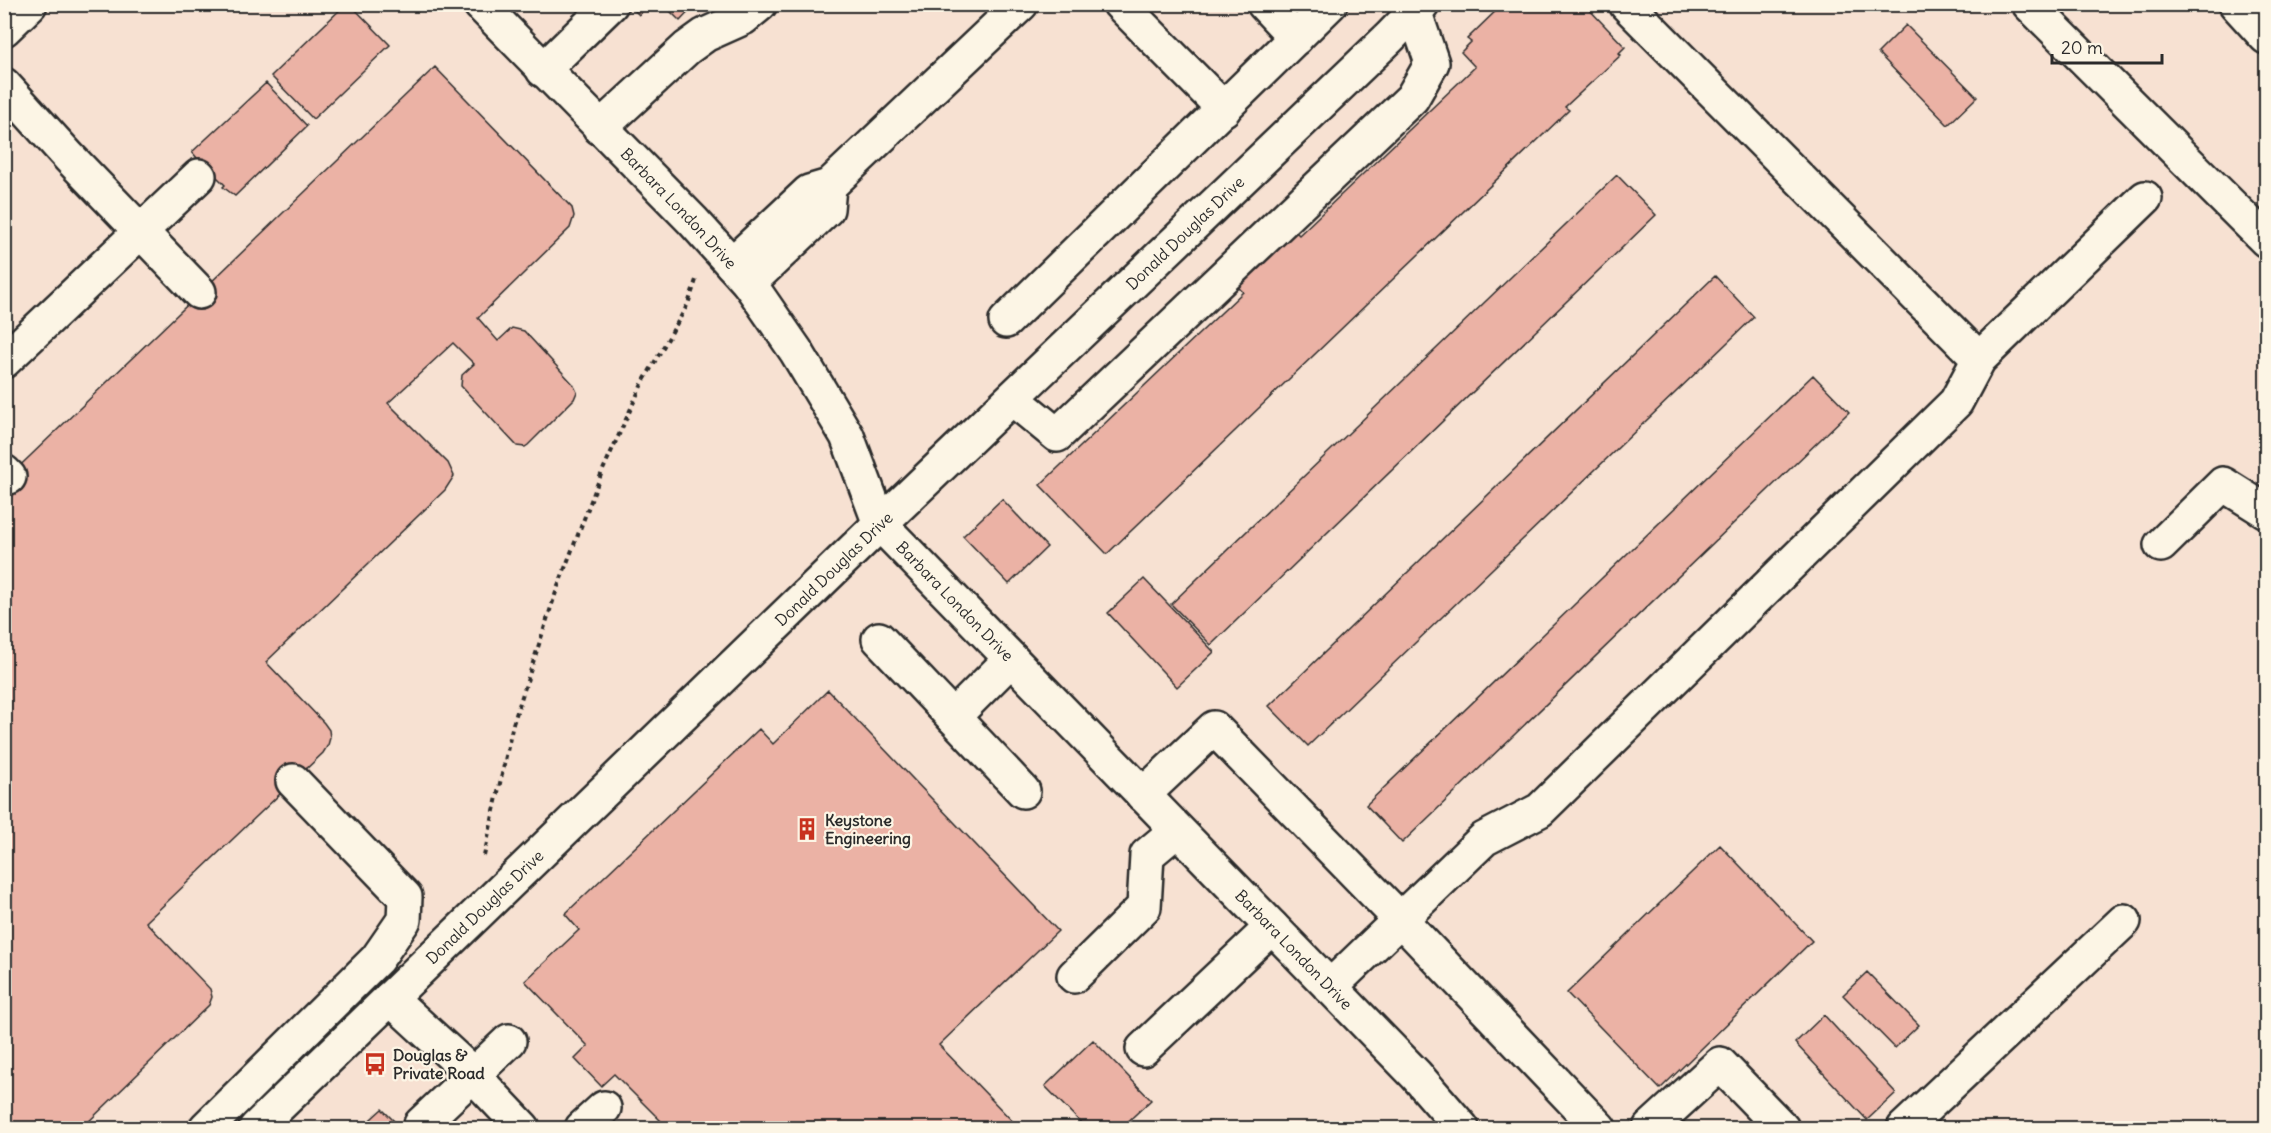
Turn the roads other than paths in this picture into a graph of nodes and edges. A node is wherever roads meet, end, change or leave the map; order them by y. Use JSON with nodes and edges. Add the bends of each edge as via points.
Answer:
{"nodes":[{"id":1,"x":30,"y":4,"type":"edge"},
{"id":2,"x":480,"y":4,"type":"edge"},
{"id":3,"x":612,"y":4,"type":"edge"},
{"id":4,"x":760,"y":4,"type":"edge"},
{"id":5,"x":1021,"y":4,"type":"edge"},
{"id":6,"x":1120,"y":4,"type":"edge"},
{"id":7,"x":1264,"y":4,"type":"edge"},
{"id":8,"x":1330,"y":4,"type":"edge"},
{"id":9,"x":1626,"y":4,"type":"edge"},
{"id":10,"x":2030,"y":4,"type":"edge"},
{"id":11,"x":2236,"y":4,"type":"edge"},
{"id":12,"x":1418,"y":7,"type":"edge"},
{"id":13,"x":4,"y":29,"type":"edge"},
{"id":14,"x":2266,"y":37,"type":"edge"},
{"id":15,"x":1296,"y":39,"type":"junction"},
{"id":16,"x":543,"y":70,"type":"junction"},
{"id":17,"x":4,"y":85,"type":"edge"},
{"id":18,"x":1224,"y":109,"type":"junction"},
{"id":19,"x":600,"y":128,"type":"junction"},
{"id":20,"x":198,"y":176,"type":"dead end"},
{"id":21,"x":2145,"y":198,"type":"dead end"},
{"id":22,"x":140,"y":231,"type":"junction"},
{"id":23,"x":2266,"y":240,"type":"edge"},
{"id":24,"x":729,"y":275,"type":"junction"},
{"id":25,"x":199,"y":292,"type":"dead end"},
{"id":26,"x":1006,"y":321,"type":"dead end"},
{"id":27,"x":1979,"y":359,"type":"junction"},
{"id":28,"x":4,"y":360,"type":"edge"},
{"id":29,"x":1014,"y":399,"type":"junction"},
{"id":30,"x":2266,"y":511,"type":"edge"},
{"id":31,"x":880,"y":524,"type":"junction"},
{"id":32,"x":2161,"y":545,"type":"dead end"},
{"id":33,"x":879,"y":639,"type":"dead end"},
{"id":34,"x":1011,"y":659,"type":"junction"},
{"id":35,"x":953,"y":717,"type":"junction"},
{"id":36,"x":293,"y":781,"type":"dead end"},
{"id":37,"x":1023,"y":791,"type":"dead end"},
{"id":38,"x":1143,"y":795,"type":"junction"},
{"id":39,"x":1177,"y":830,"type":"junction"},
{"id":40,"x":1401,"y":920,"type":"junction"},
{"id":41,"x":2124,"y":921,"type":"dead end"},
{"id":42,"x":1272,"y":927,"type":"junction"},
{"id":43,"x":1074,"y":976,"type":"dead end"},
{"id":44,"x":1330,"y":987,"type":"junction"},
{"id":45,"x":390,"y":998,"type":"junction"},
{"id":46,"x":509,"y":1041,"type":"dead end"},
{"id":47,"x":1143,"y":1049,"type":"dead end"},
{"id":48,"x":473,"y":1075,"type":"junction"},
{"id":49,"x":421,"y":1124,"type":"dead end"},
{"id":50,"x":206,"y":1128,"type":"edge"},
{"id":51,"x":256,"y":1128,"type":"edge"},
{"id":52,"x":523,"y":1128,"type":"edge"},
{"id":53,"x":1462,"y":1128,"type":"edge"},
{"id":54,"x":1599,"y":1128,"type":"edge"},
{"id":55,"x":1650,"y":1128,"type":"edge"},
{"id":56,"x":1782,"y":1128,"type":"edge"},
{"id":57,"x":1904,"y":1128,"type":"edge"}],
"edges":[{"from":1,"to":13,"type":"street"},
{"from":2,"to":16,"type":"street","name":"Barbara London Drive"},
{"from":3,"to":16,"type":"street"},
{"from":4,"to":19,"type":"street","via":[[743,18],[705,35]]},
{"from":5,"to":24,"type":"street","via":[[829,186],[827,208]]},
{"from":6,"to":18,"type":"street"},
{"from":7,"to":15,"type":"street"},
{"from":8,"to":15,"type":"street"},
{"from":9,"to":27,"type":"street"},
{"from":10,"to":23,"type":"street"},
{"from":11,"to":14,"type":"street"},
{"from":12,"to":29,"type":"street","name":"Donald Douglas Drive"},
{"from":12,"to":29,"type":"street","via":[[1432,63],[1412,98],[1057,435]]},
{"from":15,"to":18,"type":"street"},
{"from":16,"to":19,"type":"street","name":"Barbara London Drive"},
{"from":17,"to":22,"type":"street"},
{"from":18,"to":26,"type":"street"},
{"from":19,"to":24,"type":"street","name":"Barbara London Drive"},
{"from":20,"to":22,"type":"street"},
{"from":21,"to":27,"type":"street"},
{"from":22,"to":25,"type":"street"},
{"from":22,"to":28,"type":"street"},
{"from":24,"to":31,"type":"street","name":"Barbara London Drive","via":[[796,351],[847,436]]},
{"from":27,"to":40,"type":"street","via":[[1956,402],[1540,810],[1484,839]]},
{"from":29,"to":31,"type":"street","name":"Donald Douglas Drive"},
{"from":30,"to":32,"type":"street","via":[[2223,484]]},
{"from":31,"to":34,"type":"street","name":"Barbara London Drive"},
{"from":31,"to":45,"type":"street","name":"Donald Douglas Drive"},
{"from":33,"to":35,"type":"street"},
{"from":34,"to":35,"type":"street"},
{"from":34,"to":38,"type":"street","name":"Barbara London Drive"},
{"from":35,"to":37,"type":"street"},
{"from":36,"to":50,"type":"street","via":[[405,897],[404,920],[377,959]]},
{"from":38,"to":39,"type":"street","name":"Barbara London Drive"},
{"from":38,"to":40,"type":"street","via":[[1214,728]]},
{"from":39,"to":42,"type":"street","name":"Barbara London Drive"},
{"from":39,"to":43,"type":"street","via":[[1147,855],[1144,907]]},
{"from":40,"to":44,"type":"street"},
{"from":40,"to":54,"type":"street"},
{"from":41,"to":57,"type":"street"},
{"from":42,"to":44,"type":"street","name":"Barbara London Drive"},
{"from":42,"to":47,"type":"street"},
{"from":44,"to":53,"type":"street","name":"Barbara London Drive"},
{"from":45,"to":48,"type":"street"},
{"from":45,"to":51,"type":"street","name":"Donald Douglas Drive"},
{"from":46,"to":48,"type":"street"},
{"from":48,"to":49,"type":"street"},
{"from":48,"to":52,"type":"street"},
{"from":55,"to":56,"type":"street","via":[[1720,1064]]}]}
